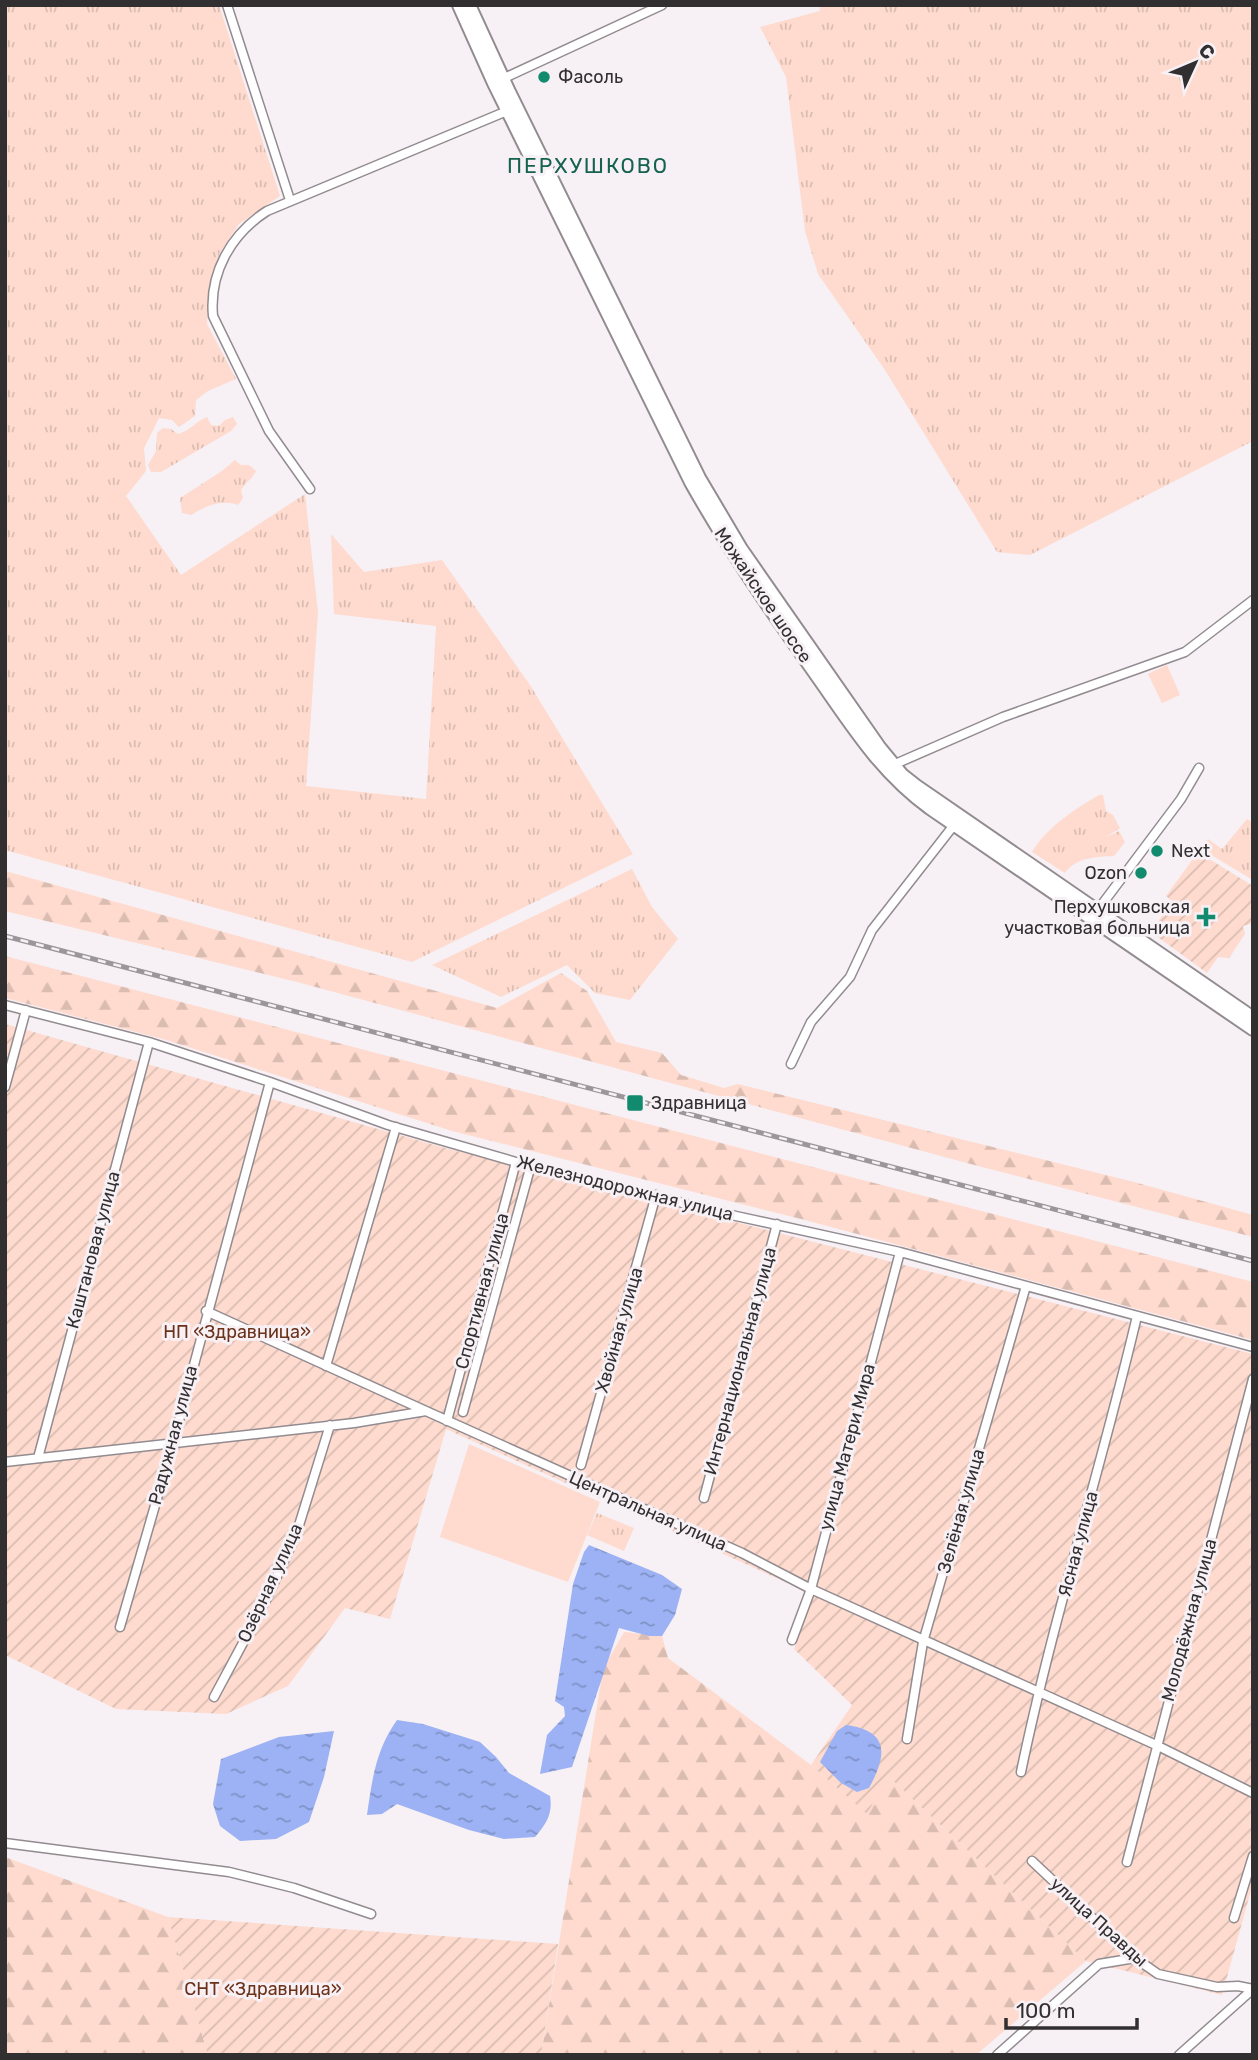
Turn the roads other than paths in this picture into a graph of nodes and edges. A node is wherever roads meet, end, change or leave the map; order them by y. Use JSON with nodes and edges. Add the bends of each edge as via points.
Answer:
{"nodes":[{"id":1,"x":227,"y":5,"type":"edge"},
{"id":2,"x":459,"y":5,"type":"edge"},
{"id":3,"x":469,"y":5,"type":"edge"},
{"id":4,"x":662,"y":5,"type":"edge"},
{"id":5,"x":498,"y":81,"type":"junction"},
{"id":6,"x":507,"y":111,"type":"junction"},
{"id":7,"x":290,"y":200,"type":"junction"},
{"id":8,"x":310,"y":489,"type":"dead end"},
{"id":9,"x":1253,"y":600,"type":"edge"},
{"id":10,"x":893,"y":765,"type":"junction"},
{"id":11,"x":1199,"y":768,"type":"dead end"},
{"id":12,"x":954,"y":825,"type":"junction"},
{"id":13,"x":1097,"y":911,"type":"junction"},
{"id":14,"x":5,"y":1005,"type":"edge"},
{"id":15,"x":26,"y":1010,"type":"junction"},
{"id":16,"x":1253,"y":1018,"type":"edge"},
{"id":17,"x":1253,"y":1029,"type":"edge"},
{"id":18,"x":149,"y":1042,"type":"junction"},
{"id":19,"x":790,"y":1064,"type":"dead end"},
{"id":20,"x":270,"y":1082,"type":"junction"},
{"id":21,"x":5,"y":1087,"type":"edge"},
{"id":22,"x":396,"y":1127,"type":"junction"},
{"id":23,"x":516,"y":1161,"type":"junction"},
{"id":24,"x":531,"y":1165,"type":"junction"},
{"id":25,"x":656,"y":1195,"type":"junction"},
{"id":26,"x":777,"y":1224,"type":"junction"},
{"id":27,"x":900,"y":1252,"type":"junction"},
{"id":28,"x":1026,"y":1286,"type":"junction"},
{"id":29,"x":206,"y":1311,"type":"junction"},
{"id":30,"x":1137,"y":1316,"type":"junction"},
{"id":31,"x":1253,"y":1347,"type":"edge"},
{"id":32,"x":326,"y":1366,"type":"junction"},
{"id":33,"x":1253,"y":1379,"type":"edge"},
{"id":34,"x":426,"y":1411,"type":"junction"},
{"id":35,"x":463,"y":1412,"type":"dead end"},
{"id":36,"x":447,"y":1421,"type":"junction"},
{"id":37,"x":330,"y":1425,"type":"junction"},
{"id":38,"x":173,"y":1443,"type":"junction"},
{"id":39,"x":38,"y":1458,"type":"junction"},
{"id":40,"x":5,"y":1462,"type":"edge"},
{"id":41,"x":581,"y":1465,"type":"dead end"},
{"id":42,"x":704,"y":1498,"type":"dead end"},
{"id":43,"x":811,"y":1589,"type":"junction"},
{"id":44,"x":120,"y":1627,"type":"dead end"},
{"id":45,"x":792,"y":1640,"type":"dead end"},
{"id":46,"x":923,"y":1642,"type":"junction"},
{"id":47,"x":1038,"y":1692,"type":"junction"},
{"id":48,"x":214,"y":1697,"type":"dead end"},
{"id":49,"x":907,"y":1739,"type":"dead end"},
{"id":50,"x":1156,"y":1745,"type":"junction"},
{"id":51,"x":1021,"y":1772,"type":"dead end"},
{"id":52,"x":1253,"y":1793,"type":"edge"},
{"id":53,"x":5,"y":1843,"type":"edge"},
{"id":54,"x":1253,"y":1856,"type":"edge"},
{"id":55,"x":1032,"y":1861,"type":"dead end"},
{"id":56,"x":1127,"y":1862,"type":"dead end"},
{"id":57,"x":371,"y":1914,"type":"dead end"},
{"id":58,"x":1234,"y":1918,"type":"dead end"},
{"id":59,"x":1135,"y":1958,"type":"junction"},
{"id":60,"x":1253,"y":1989,"type":"edge"},
{"id":61,"x":997,"y":2055,"type":"edge"},
{"id":62,"x":1179,"y":2055,"type":"edge"}],
"edges":[{"from":1,"to":7,"type":"street"},
{"from":2,"to":5,"type":"main road","name":"Можайское шоссе"},
{"from":3,"to":5,"type":"main road","name":"Можайское шоссе"},
{"from":4,"to":5,"type":"street"},
{"from":5,"to":6,"type":"main road","name":"Можайское шоссе"},
{"from":5,"to":10,"type":"main road","name":"Можайское шоссе","via":[[699,478],[763,582]]},
{"from":6,"to":7,"type":"street"},
{"from":6,"to":12,"type":"main road","name":"Можайское шоссе","via":[[662,425],[733,553],[879,762],[910,794]]},
{"from":7,"to":8,"type":"street","via":[[251,221],[237,237],[218,272],[213,316],[269,431]]},
{"from":9,"to":10,"type":"street","via":[[1185,652],[1003,717]]},
{"from":10,"to":13,"type":"main road","name":"Можайское шоссе","via":[[916,786]]},
{"from":11,"to":13,"type":"street"},
{"from":12,"to":17,"type":"main road","name":"Можайское шоссе"},
{"from":12,"to":19,"type":"street","via":[[872,930],[850,977],[811,1022]]},
{"from":13,"to":16,"type":"main road","name":"Можайское шоссе"},
{"from":14,"to":15,"type":"street","name":"Железнодорожная улица"},
{"from":15,"to":18,"type":"street","name":"Железнодорожная улица"},
{"from":15,"to":21,"type":"street"},
{"from":18,"to":20,"type":"street","name":"Железнодорожная улица"},
{"from":18,"to":39,"type":"street","name":"Каштановая улица"},
{"from":20,"to":22,"type":"street","name":"Железнодорожная улица"},
{"from":20,"to":29,"type":"street","name":"Радужная улица"},
{"from":22,"to":23,"type":"street","name":"Железнодорожная улица"},
{"from":22,"to":32,"type":"street"},
{"from":23,"to":24,"type":"street","name":"Железнодорожная улица"},
{"from":23,"to":36,"type":"street","name":"Спортивная улица"},
{"from":24,"to":25,"type":"street","name":"Железнодорожная улица"},
{"from":24,"to":35,"type":"street"},
{"from":25,"to":26,"type":"street","name":"Железнодорожная улица"},
{"from":25,"to":41,"type":"street","name":"Хвойная улица"},
{"from":26,"to":27,"type":"street","name":"Железнодорожная улица"},
{"from":26,"to":42,"type":"street","name":"Интернациональная улица"},
{"from":27,"to":28,"type":"street","name":"Железнодорожная улица"},
{"from":27,"to":43,"type":"street","name":"улица Матери Мира"},
{"from":28,"to":30,"type":"street","name":"Железнодорожная улица"},
{"from":28,"to":46,"type":"street","name":"Зелёная улица"},
{"from":29,"to":32,"type":"street","name":"Центральная улица"},
{"from":29,"to":38,"type":"street","name":"Радужная улица"},
{"from":30,"to":31,"type":"street","name":"Железнодорожная улица"},
{"from":30,"to":47,"type":"street","name":"Ясная улица"},
{"from":32,"to":34,"type":"street","name":"Центральная улица"},
{"from":33,"to":50,"type":"street","name":"Молодёжная улица"},
{"from":34,"to":36,"type":"street","name":"Центральная улица"},
{"from":34,"to":37,"type":"street"},
{"from":36,"to":43,"type":"street","name":"Центральная улица","via":[[742,1553]]},
{"from":37,"to":38,"type":"street"},
{"from":37,"to":48,"type":"street","name":"Озёрная улица","via":[[296,1535]]},
{"from":38,"to":39,"type":"street"},
{"from":38,"to":44,"type":"street","name":"Радужная улица"},
{"from":39,"to":40,"type":"street"},
{"from":43,"to":45,"type":"street","name":"улица Матери Мира"},
{"from":43,"to":46,"type":"street","name":"Центральная улица"},
{"from":46,"to":47,"type":"street","name":"Центральная улица"},
{"from":46,"to":49,"type":"street","name":"Зелёная улица"},
{"from":47,"to":50,"type":"street","name":"Центральная улица"},
{"from":47,"to":51,"type":"street","name":"Ясная улица"},
{"from":50,"to":52,"type":"street","name":"Центральная улица"},
{"from":50,"to":56,"type":"street","name":"Молодёжная улица"},
{"from":53,"to":57,"type":"street","via":[[229,1872]]},
{"from":54,"to":58,"type":"street"},
{"from":55,"to":59,"type":"street","name":"улица Правды"},
{"from":59,"to":60,"type":"street","name":"улица Правды","via":[[1158,1974],[1180,1980]]},
{"from":59,"to":61,"type":"street","via":[[1099,1964]]},
{"from":60,"to":62,"type":"street"}]}
